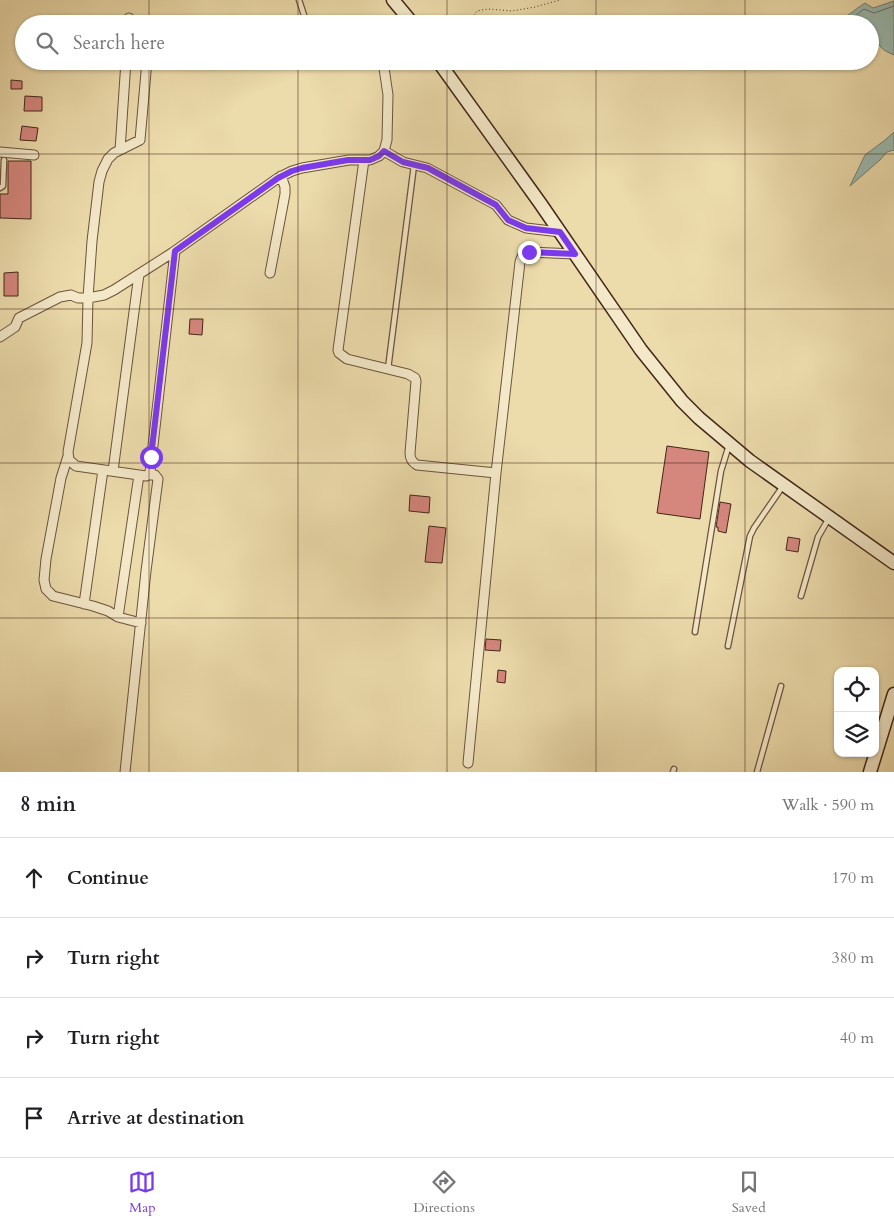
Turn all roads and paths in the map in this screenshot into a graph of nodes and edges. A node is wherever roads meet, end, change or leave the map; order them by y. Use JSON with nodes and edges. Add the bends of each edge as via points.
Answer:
{"nodes":[{"id":1,"x":299,"y":0,"type":"edge"},
{"id":2,"x":393,"y":0,"type":"edge"},
{"id":3,"x":560,"y":0,"type":"edge"},
{"id":4,"x":304,"y":15,"type":"edge"},
{"id":5,"x":405,"y":15,"type":"edge"},
{"id":6,"x":474,"y":15,"type":"edge"},
{"id":7,"x":125,"y":70,"type":"edge"},
{"id":8,"x":146,"y":70,"type":"edge"},
{"id":9,"x":384,"y":70,"type":"edge"},
{"id":10,"x":444,"y":70,"type":"edge"},
{"id":11,"x":120,"y":150,"type":"junction"},
{"id":12,"x":384,"y":151,"type":"junction"},
{"id":13,"x":34,"y":155,"type":"dead end"},
{"id":14,"x":2,"y":156,"type":"edge"},
{"id":15,"x":364,"y":160,"type":"junction"},
{"id":16,"x":414,"y":165,"type":"junction"},
{"id":17,"x":280,"y":176,"type":"junction"},
{"id":18,"x":0,"y":188,"type":"edge"},
{"id":19,"x":560,"y":232,"type":"junction"},
{"id":20,"x":175,"y":251,"type":"junction"},
{"id":21,"x":575,"y":254,"type":"junction"},
{"id":22,"x":270,"y":273,"type":"dead end"},
{"id":23,"x":139,"y":274,"type":"junction"},
{"id":24,"x":88,"y":298,"type":"junction"},
{"id":25,"x":0,"y":337,"type":"edge"},
{"id":26,"x":388,"y":369,"type":"junction"},
{"id":27,"x":730,"y":444,"type":"junction"},
{"id":28,"x":68,"y":456,"type":"junction"},
{"id":29,"x":102,"y":470,"type":"junction"},
{"id":30,"x":113,"y":471,"type":"junction"},
{"id":31,"x":496,"y":473,"type":"junction"},
{"id":32,"x":143,"y":475,"type":"junction"},
{"id":33,"x":783,"y":486,"type":"junction"},
{"id":34,"x":829,"y":518,"type":"junction"},
{"id":35,"x":894,"y":563,"type":"edge"},
{"id":36,"x":801,"y":596,"type":"dead end"},
{"id":37,"x":84,"y":604,"type":"junction"},
{"id":38,"x":118,"y":617,"type":"junction"},
{"id":39,"x":141,"y":623,"type":"junction"},
{"id":40,"x":695,"y":632,"type":"dead end"},
{"id":41,"x":728,"y":646,"type":"dead end"},
{"id":42,"x":781,"y":686,"type":"dead end"},
{"id":43,"x":894,"y":694,"type":"edge"},
{"id":44,"x":468,"y":763,"type":"dead end"},
{"id":45,"x":125,"y":772,"type":"edge"},
{"id":46,"x":757,"y":772,"type":"edge"},
{"id":47,"x":870,"y":772,"type":"edge"}],
"edges":[{"from":1,"to":4,"type":"lane"},
{"from":2,"to":5,"type":"street"},
{"from":3,"to":6,"type":"path","via":[[512,11],[488,9],[477,11]]},
{"from":7,"to":11,"type":"street"},
{"from":8,"to":11,"type":"street","via":[[140,140]]},
{"from":9,"to":12,"type":"street","via":[[388,95]]},
{"from":10,"to":19,"type":"street"},
{"from":11,"to":24,"type":"street","via":[[108,159],[99,182]]},
{"from":12,"to":15,"type":"street","via":[[379,156]]},
{"from":12,"to":16,"type":"street"},
{"from":13,"to":14,"type":"street"},
{"from":14,"to":18,"type":"lane","via":[[3,186]]},
{"from":15,"to":17,"type":"street","via":[[302,168]]},
{"from":15,"to":26,"type":"street","via":[[338,350],[347,359]]},
{"from":16,"to":19,"type":"street","via":[[428,168],[496,205],[508,220],[526,228]]},
{"from":16,"to":26,"type":"lane"},
{"from":17,"to":20,"type":"street"},
{"from":17,"to":22,"type":"street","via":[[286,194]]},
{"from":19,"to":21,"type":"street"},
{"from":20,"to":23,"type":"street"},
{"from":20,"to":32,"type":"street","via":[[150,472]]},
{"from":21,"to":27,"type":"street","via":[[641,350],[682,401]]},
{"from":21,"to":31,"type":"street","via":[[529,252],[522,256]]},
{"from":23,"to":24,"type":"street","via":[[104,295]]},
{"from":23,"to":30,"type":"street"},
{"from":24,"to":25,"type":"street","via":[[60,297],[19,318],[15,327]]},
{"from":24,"to":28,"type":"street","via":[[87,343]]},
{"from":26,"to":31,"type":"street","via":[[408,374],[416,381],[412,463]]},
{"from":27,"to":33,"type":"street"},
{"from":27,"to":40,"type":"lane","via":[[721,471]]},
{"from":28,"to":29,"type":"street","via":[[76,466]]},
{"from":28,"to":37,"type":"street","via":[[46,559],[45,585],[53,596]]},
{"from":29,"to":30,"type":"street"},
{"from":29,"to":37,"type":"street"},
{"from":30,"to":32,"type":"street"},
{"from":31,"to":44,"type":"street"},
{"from":32,"to":38,"type":"street"},
{"from":32,"to":39,"type":"street","via":[[155,475],[158,479]]},
{"from":33,"to":34,"type":"street"},
{"from":33,"to":41,"type":"lane","via":[[750,536]]},
{"from":34,"to":35,"type":"street"},
{"from":34,"to":36,"type":"lane","via":[[818,537]]},
{"from":37,"to":38,"type":"street"},
{"from":38,"to":39,"type":"street"},
{"from":39,"to":45,"type":"street"},
{"from":42,"to":46,"type":"lane"},
{"from":43,"to":47,"type":"street"}]}
